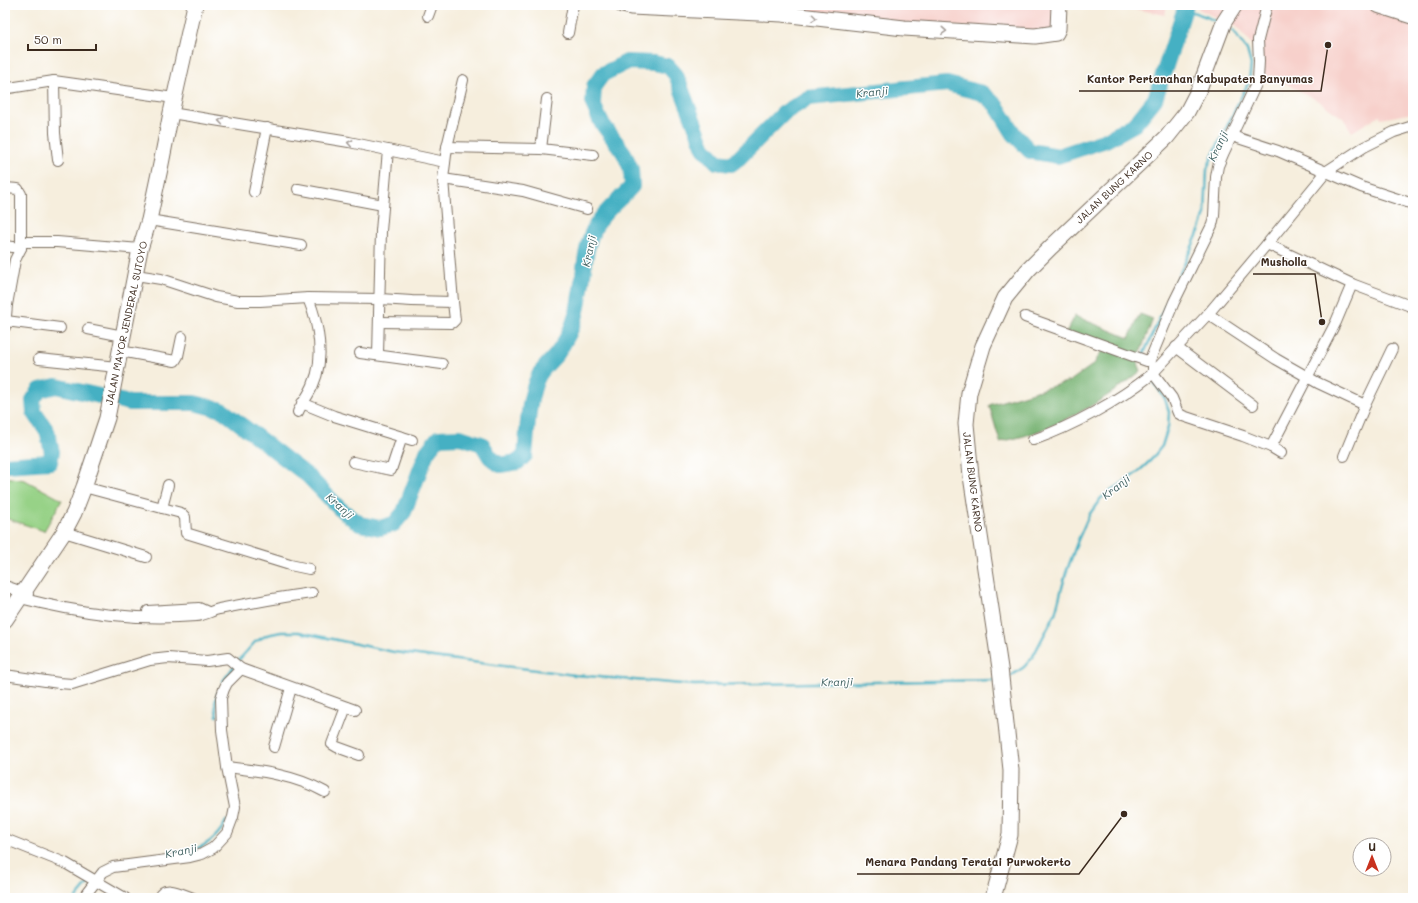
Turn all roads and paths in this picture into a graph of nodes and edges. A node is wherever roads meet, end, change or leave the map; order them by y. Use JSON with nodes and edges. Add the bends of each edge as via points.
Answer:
{"nodes":[{"id":1,"x":194,"y":5,"type":"edge"},
{"id":2,"x":432,"y":5,"type":"edge"},
{"id":3,"x":573,"y":5,"type":"edge"},
{"id":4,"x":622,"y":5,"type":"edge"},
{"id":5,"x":1059,"y":5,"type":"edge"},
{"id":6,"x":1223,"y":5,"type":"edge"},
{"id":7,"x":1235,"y":5,"type":"edge"},
{"id":8,"x":1267,"y":5,"type":"edge"},
{"id":9,"x":1379,"y":5,"type":"edge"},
{"id":10,"x":428,"y":16,"type":"dead end"},
{"id":11,"x":1413,"y":16,"type":"edge"},
{"id":12,"x":1222,"y":26,"type":"junction"},
{"id":13,"x":568,"y":33,"type":"dead end"},
{"id":14,"x":462,"y":80,"type":"dead end"},
{"id":15,"x":54,"y":81,"type":"junction"},
{"id":16,"x":5,"y":88,"type":"edge"},
{"id":17,"x":547,"y":100,"type":"dead end"},
{"id":18,"x":173,"y":105,"type":"junction"},
{"id":19,"x":1413,"y":126,"type":"edge"},
{"id":20,"x":267,"y":128,"type":"junction"},
{"id":21,"x":1232,"y":136,"type":"junction"},
{"id":22,"x":447,"y":147,"type":"junction"},
{"id":23,"x":541,"y":149,"type":"junction"},
{"id":24,"x":388,"y":150,"type":"junction"},
{"id":25,"x":593,"y":155,"type":"dead end"},
{"id":26,"x":58,"y":160,"type":"dead end"},
{"id":27,"x":445,"y":162,"type":"junction"},
{"id":28,"x":1327,"y":171,"type":"junction"},
{"id":29,"x":443,"y":179,"type":"junction"},
{"id":30,"x":5,"y":188,"type":"edge"},
{"id":31,"x":298,"y":189,"type":"dead end"},
{"id":32,"x":254,"y":192,"type":"dead end"},
{"id":33,"x":1413,"y":204,"type":"edge"},
{"id":34,"x":383,"y":205,"type":"junction"},
{"id":35,"x":587,"y":209,"type":"dead end"},
{"id":36,"x":149,"y":220,"type":"junction"},
{"id":37,"x":1267,"y":244,"type":"junction"},
{"id":38,"x":21,"y":245,"type":"junction"},
{"id":39,"x":301,"y":245,"type":"dead end"},
{"id":40,"x":5,"y":246,"type":"edge"},
{"id":41,"x":140,"y":249,"type":"junction"},
{"id":42,"x":136,"y":274,"type":"junction"},
{"id":43,"x":1352,"y":284,"type":"junction"},
{"id":44,"x":308,"y":298,"type":"junction"},
{"id":45,"x":380,"y":299,"type":"junction"},
{"id":46,"x":453,"y":302,"type":"junction"},
{"id":47,"x":6,"y":305,"type":"edge"},
{"id":48,"x":1413,"y":307,"type":"edge"},
{"id":49,"x":1208,"y":314,"type":"junction"},
{"id":50,"x":1025,"y":317,"type":"dead end"},
{"id":51,"x":6,"y":321,"type":"edge"},
{"id":52,"x":379,"y":322,"type":"junction"},
{"id":53,"x":5,"y":327,"type":"edge"},
{"id":54,"x":60,"y":328,"type":"dead end"},
{"id":55,"x":88,"y":329,"type":"dead end"},
{"id":56,"x":123,"y":336,"type":"junction"},
{"id":57,"x":182,"y":337,"type":"dead end"},
{"id":58,"x":1176,"y":347,"type":"junction"},
{"id":59,"x":1392,"y":349,"type":"dead end"},
{"id":60,"x":120,"y":351,"type":"junction"},
{"id":61,"x":360,"y":353,"type":"dead end"},
{"id":62,"x":378,"y":355,"type":"junction"},
{"id":63,"x":39,"y":359,"type":"dead end"},
{"id":64,"x":1146,"y":360,"type":"junction"},
{"id":65,"x":442,"y":364,"type":"dead end"},
{"id":66,"x":117,"y":368,"type":"junction"},
{"id":67,"x":1152,"y":374,"type":"junction"},
{"id":68,"x":1307,"y":377,"type":"junction"},
{"id":69,"x":1253,"y":405,"type":"dead end"},
{"id":70,"x":1365,"y":405,"type":"junction"},
{"id":71,"x":402,"y":437,"type":"junction"},
{"id":72,"x":412,"y":440,"type":"dead end"},
{"id":73,"x":1033,"y":440,"type":"dead end"},
{"id":74,"x":1271,"y":447,"type":"junction"},
{"id":75,"x":1281,"y":453,"type":"dead end"},
{"id":76,"x":1344,"y":456,"type":"dead end"},
{"id":77,"x":353,"y":462,"type":"dead end"},
{"id":78,"x":168,"y":485,"type":"dead end"},
{"id":79,"x":84,"y":487,"type":"junction"},
{"id":80,"x":162,"y":508,"type":"junction"},
{"id":81,"x":64,"y":532,"type":"junction"},
{"id":82,"x":146,"y":558,"type":"dead end"},
{"id":83,"x":309,"y":569,"type":"dead end"},
{"id":84,"x":5,"y":586,"type":"edge"},
{"id":85,"x":312,"y":593,"type":"dead end"},
{"id":86,"x":21,"y":596,"type":"junction"},
{"id":87,"x":5,"y":620,"type":"edge"},
{"id":88,"x":238,"y":666,"type":"junction"},
{"id":89,"x":5,"y":674,"type":"edge"},
{"id":90,"x":291,"y":688,"type":"junction"},
{"id":91,"x":274,"y":747,"type":"dead end"},
{"id":92,"x":359,"y":756,"type":"dead end"},
{"id":93,"x":227,"y":767,"type":"junction"},
{"id":94,"x":325,"y":792,"type":"dead end"},
{"id":95,"x":5,"y":839,"type":"edge"},
{"id":96,"x":94,"y":880,"type":"junction"},
{"id":97,"x":83,"y":898,"type":"edge"},
{"id":98,"x":125,"y":898,"type":"edge"},
{"id":99,"x":159,"y":898,"type":"edge"},
{"id":100,"x":193,"y":898,"type":"edge"},
{"id":101,"x":993,"y":898,"type":"edge"}],
"edges":[{"from":1,"to":18,"type":"main road","name":"JALAN MAYOR JENDERAL SUTOYO"},
{"from":2,"to":10,"type":"street"},
{"from":3,"to":13,"type":"street"},
{"from":4,"to":5,"type":"main road","one_way":true,"via":[[782,14],[904,28],[1035,36],[1056,33]]},
{"from":6,"to":12,"type":"main road"},
{"from":7,"to":12,"type":"main road"},
{"from":8,"to":21,"type":"street","via":[[1258,40],[1258,80]]},
{"from":9,"to":11,"type":"main road"},
{"from":12,"to":101,"type":"main road","name":"JALAN BUNG KARNO","via":[[1199,89],[1187,112],[1167,136],[1028,270],[1005,298],[983,346],[969,393],[966,424],[971,476],[1000,668],[1011,770],[1010,835]]},
{"from":14,"to":22,"type":"street"},
{"from":15,"to":16,"type":"street"},
{"from":15,"to":18,"type":"street"},
{"from":15,"to":26,"type":"street","via":[[54,133]]},
{"from":17,"to":23,"type":"street"},
{"from":20,"to":18,"type":"street","one_way":true},
{"from":18,"to":36,"type":"main road","name":"JALAN MAYOR JENDERAL SUTOYO"},
{"from":19,"to":28,"type":"street","via":[[1364,146]]},
{"from":24,"to":20,"type":"street","one_way":true},
{"from":20,"to":32,"type":"street"},
{"from":21,"to":28,"type":"street"},
{"from":21,"to":64,"type":"street","via":[[1218,166],[1212,225]]},
{"from":22,"to":23,"type":"street"},
{"from":22,"to":27,"type":"street"},
{"from":23,"to":25,"type":"street"},
{"from":24,"to":27,"type":"street"},
{"from":24,"to":34,"type":"street"},
{"from":27,"to":29,"type":"street"},
{"from":28,"to":33,"type":"street","via":[[1361,188]]},
{"from":28,"to":37,"type":"street"},
{"from":29,"to":35,"type":"street","via":[[523,191]]},
{"from":29,"to":46,"type":"street"},
{"from":30,"to":38,"type":"street","via":[[18,189],[21,194]]},
{"from":31,"to":34,"type":"street"},
{"from":34,"to":45,"type":"street"},
{"from":36,"to":39,"type":"street"},
{"from":36,"to":41,"type":"main road","name":"JALAN MAYOR JENDERAL SUTOYO"},
{"from":37,"to":43,"type":"street"},
{"from":37,"to":49,"type":"street"},
{"from":38,"to":40,"type":"street"},
{"from":38,"to":41,"type":"street","via":[[57,242]]},
{"from":38,"to":47,"type":"street","via":[[15,260]]},
{"from":41,"to":42,"type":"main road","name":"JALAN MAYOR JENDERAL SUTOYO"},
{"from":42,"to":44,"type":"street","via":[[238,301]]},
{"from":42,"to":56,"type":"main road","name":"JALAN MAYOR JENDERAL SUTOYO"},
{"from":43,"to":48,"type":"street"},
{"from":43,"to":68,"type":"street","via":[[1336,322]]},
{"from":44,"to":45,"type":"street"},
{"from":44,"to":71,"type":"street","via":[[318,333],[319,363],[313,385],[300,408]]},
{"from":45,"to":46,"type":"street"},
{"from":45,"to":52,"type":"street"},
{"from":46,"to":52,"type":"street","via":[[455,320],[452,323]]},
{"from":47,"to":51,"type":"street"},
{"from":49,"to":58,"type":"street"},
{"from":49,"to":68,"type":"street","via":[[1276,360]]},
{"from":50,"to":64,"type":"street"},
{"from":51,"to":53,"type":"street"},
{"from":51,"to":54,"type":"street"},
{"from":52,"to":62,"type":"street"},
{"from":55,"to":56,"type":"street"},
{"from":56,"to":60,"type":"main road","name":"JALAN MAYOR JENDERAL SUTOYO"},
{"from":57,"to":60,"type":"street","via":[[175,360]]},
{"from":58,"to":67,"type":"street"},
{"from":58,"to":69,"type":"street"},
{"from":59,"to":70,"type":"street"},
{"from":60,"to":66,"type":"main road","name":"JALAN MAYOR JENDERAL SUTOYO"},
{"from":61,"to":62,"type":"street"},
{"from":62,"to":65,"type":"street"},
{"from":63,"to":66,"type":"street"},
{"from":64,"to":67,"type":"street"},
{"from":66,"to":79,"type":"main road","name":"JALAN MAYOR JENDERAL SUTOYO","via":[[107,418]]},
{"from":67,"to":73,"type":"street","via":[[1078,421]]},
{"from":67,"to":74,"type":"street","via":[[1172,398],[1178,413]]},
{"from":68,"to":70,"type":"street"},
{"from":68,"to":74,"type":"street"},
{"from":70,"to":76,"type":"street"},
{"from":71,"to":72,"type":"street"},
{"from":71,"to":77,"type":"street","via":[[391,470]]},
{"from":74,"to":75,"type":"street"},
{"from":78,"to":80,"type":"street"},
{"from":79,"to":80,"type":"street"},
{"from":79,"to":81,"type":"main road","name":"JALAN MAYOR JENDERAL SUTOYO"},
{"from":80,"to":83,"type":"street","via":[[185,516],[186,533]]},
{"from":81,"to":82,"type":"street"},
{"from":81,"to":86,"type":"main road","name":"JALAN MAYOR JENDERAL SUTOYO"},
{"from":84,"to":86,"type":"street"},
{"from":85,"to":86,"type":"street","via":[[198,616],[130,618],[54,607]]},
{"from":86,"to":87,"type":"main road","name":"JALAN MAYOR JENDERAL SUTOYO"},
{"from":88,"to":89,"type":"street","via":[[228,658],[207,661],[168,658],[150,660],[72,684]]},
{"from":88,"to":90,"type":"street"},
{"from":88,"to":93,"type":"street","via":[[221,698]]},
{"from":90,"to":91,"type":"street"},
{"from":90,"to":92,"type":"street","via":[[350,709],[332,744]]},
{"from":93,"to":94,"type":"street","via":[[270,772]]},
{"from":93,"to":96,"type":"street","via":[[235,807],[227,833],[213,848],[190,857],[113,868]]},
{"from":95,"to":96,"type":"street","via":[[65,863]]},
{"from":96,"to":97,"type":"street"},
{"from":96,"to":98,"type":"street"},
{"from":99,"to":100,"type":"street","via":[[168,890]]}]}
